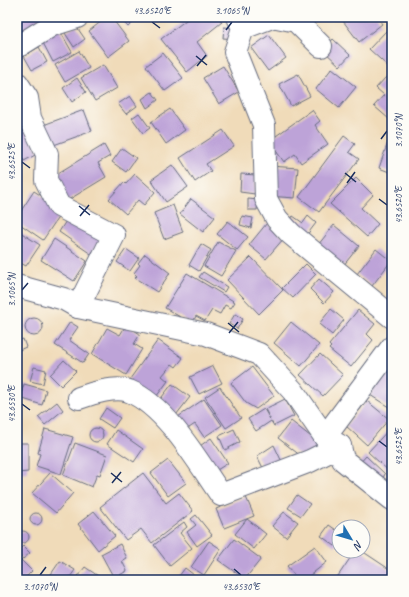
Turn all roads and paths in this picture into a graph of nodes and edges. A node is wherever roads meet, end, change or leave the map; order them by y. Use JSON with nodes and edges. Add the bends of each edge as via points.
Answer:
{"nodes":[{"id":1,"x":77,"y":17,"type":"edge"},
{"id":2,"x":272,"y":17,"type":"edge"},
{"id":3,"x":277,"y":17,"type":"edge"},
{"id":4,"x":240,"y":22,"type":"edge"},
{"id":5,"x":321,"y":46,"type":"dead end"},
{"id":6,"x":17,"y":47,"type":"edge"},
{"id":7,"x":17,"y":83,"type":"edge"},
{"id":8,"x":17,"y":286,"type":"edge"},
{"id":9,"x":78,"y":307,"type":"junction"},
{"id":10,"x":392,"y":317,"type":"edge"},
{"id":11,"x":392,"y":347,"type":"edge"},
{"id":12,"x":79,"y":398,"type":"dead end"},
{"id":13,"x":332,"y":441,"type":"junction"},
{"id":14,"x":392,"y":499,"type":"edge"}],
"edges":[{"from":1,"to":6,"type":"street","via":[[52,25]]},
{"from":2,"to":4,"type":"street"},
{"from":3,"to":5,"type":"street","via":[[296,21]]},
{"from":4,"to":10,"type":"street","via":[[236,52],[264,125],[266,199],[277,219],[291,234]]},
{"from":7,"to":9,"type":"street","via":[[27,98],[30,118],[47,154],[46,180],[60,206],[114,235]]},
{"from":8,"to":9,"type":"street","via":[[64,299]]},
{"from":9,"to":13,"type":"street","via":[[206,334],[259,354],[294,391]]},
{"from":11,"to":13,"type":"street"},
{"from":12,"to":13,"type":"street","via":[[98,390],[128,390],[160,411],[221,495],[310,461]]},
{"from":13,"to":14,"type":"street","via":[[343,460]]}]}
